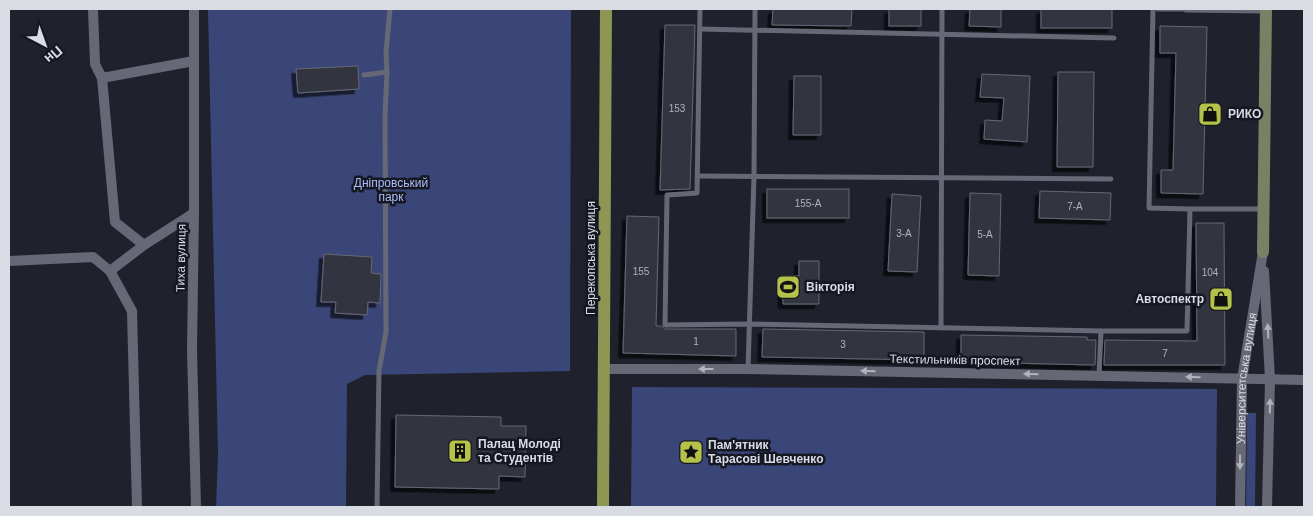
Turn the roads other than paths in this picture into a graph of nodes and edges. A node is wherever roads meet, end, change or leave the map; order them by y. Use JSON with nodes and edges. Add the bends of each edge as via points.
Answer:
{"nodes":[{"id":1,"x":93,"y":9,"type":"edge"},
{"id":2,"x":194,"y":9,"type":"edge"},
{"id":3,"x":390,"y":9,"type":"edge"},
{"id":4,"x":606,"y":9,"type":"edge"},
{"id":5,"x":700,"y":9,"type":"edge"},
{"id":6,"x":755,"y":9,"type":"edge"},
{"id":7,"x":942,"y":9,"type":"edge"},
{"id":8,"x":1153,"y":9,"type":"edge"},
{"id":9,"x":1158,"y":9,"type":"edge"},
{"id":10,"x":1186,"y":9,"type":"edge"},
{"id":11,"x":1266,"y":10,"type":"edge"},
{"id":12,"x":700,"y":29,"type":"junction"},
{"id":13,"x":755,"y":30,"type":"junction"},
{"id":14,"x":942,"y":34,"type":"junction"},
{"id":15,"x":1114,"y":38,"type":"dead end"},
{"id":16,"x":194,"y":61,"type":"junction"},
{"id":17,"x":387,"y":72,"type":"junction"},
{"id":18,"x":364,"y":75,"type":"dead end"},
{"id":19,"x":102,"y":78,"type":"junction"},
{"id":20,"x":698,"y":176,"type":"junction"},
{"id":21,"x":754,"y":176,"type":"junction"},
{"id":22,"x":941,"y":178,"type":"junction"},
{"id":23,"x":1111,"y":179,"type":"dead end"},
{"id":24,"x":1190,"y":209,"type":"junction"},
{"id":25,"x":1263,"y":209,"type":"junction"},
{"id":26,"x":194,"y":213,"type":"junction"},
{"id":27,"x":144,"y":245,"type":"junction"},
{"id":28,"x":1263,"y":252,"type":"junction"},
{"id":29,"x":9,"y":261,"type":"edge"},
{"id":30,"x":110,"y":271,"type":"junction"},
{"id":31,"x":748,"y":324,"type":"junction"},
{"id":32,"x":941,"y":328,"type":"junction"},
{"id":33,"x":1101,"y":331,"type":"junction"},
{"id":34,"x":605,"y":369,"type":"junction"},
{"id":35,"x":748,"y":370,"type":"junction"},
{"id":36,"x":1099,"y":375,"type":"junction"},
{"id":37,"x":1242,"y":378,"type":"junction"},
{"id":38,"x":1270,"y":379,"type":"junction"},
{"id":39,"x":1304,"y":380,"type":"edge"},
{"id":40,"x":137,"y":507,"type":"edge"},
{"id":41,"x":196,"y":507,"type":"edge"},
{"id":42,"x":377,"y":507,"type":"edge"},
{"id":43,"x":603,"y":507,"type":"edge"},
{"id":44,"x":1240,"y":507,"type":"edge"},
{"id":45,"x":1266,"y":507,"type":"edge"}],
"edges":[{"from":1,"to":19,"type":"street","via":[[95,64]]},
{"from":2,"to":16,"type":"street","name":"Тиха вулиця"},
{"from":3,"to":17,"type":"lane"},
{"from":4,"to":34,"type":"main road","name":"Перекопська вулиця"},
{"from":5,"to":12,"type":"lane"},
{"from":6,"to":13,"type":"lane"},
{"from":7,"to":14,"type":"lane"},
{"from":8,"to":24,"type":"lane","via":[[1149,208]]},
{"from":9,"to":10,"type":"lane"},
{"from":10,"to":11,"type":"lane"},
{"from":11,"to":25,"type":"street","name":"Університетська вулиця"},
{"from":12,"to":13,"type":"lane"},
{"from":12,"to":20,"type":"lane"},
{"from":13,"to":14,"type":"lane"},
{"from":13,"to":21,"type":"lane"},
{"from":14,"to":15,"type":"lane"},
{"from":14,"to":22,"type":"lane"},
{"from":16,"to":19,"type":"street"},
{"from":16,"to":26,"type":"street","name":"Тиха вулиця"},
{"from":17,"to":18,"type":"lane"},
{"from":17,"to":42,"type":"lane","via":[[384,115],[386,332],[379,370]]},
{"from":19,"to":27,"type":"street","via":[[114,222]]},
{"from":20,"to":21,"type":"lane"},
{"from":20,"to":31,"type":"lane","via":[[697,194],[667,195],[665,325]]},
{"from":21,"to":22,"type":"lane"},
{"from":21,"to":31,"type":"lane"},
{"from":22,"to":23,"type":"lane"},
{"from":22,"to":32,"type":"lane"},
{"from":24,"to":25,"type":"lane"},
{"from":24,"to":33,"type":"lane","via":[[1186,331]]},
{"from":25,"to":28,"type":"street","name":"Університетська вулиця"},
{"from":26,"to":27,"type":"street"},
{"from":26,"to":41,"type":"street","name":"Тиха вулиця","via":[[192,350]]},
{"from":27,"to":30,"type":"street"},
{"from":28,"to":37,"type":"street","name":"Університетська вулиця"},
{"from":38,"to":28,"type":"street","name":"Університетська вулиця","one_way":true},
{"from":29,"to":30,"type":"street","via":[[93,257]]},
{"from":30,"to":40,"type":"street","via":[[132,311]]},
{"from":31,"to":32,"type":"lane"},
{"from":31,"to":35,"type":"lane"},
{"from":32,"to":33,"type":"lane"},
{"from":33,"to":36,"type":"lane"},
{"from":35,"to":34,"type":"street","name":"Текстильників проспект","one_way":true},
{"from":34,"to":43,"type":"main road","name":"Перекопська вулиця"},
{"from":36,"to":35,"type":"street","name":"Текстильників проспект","one_way":true},
{"from":37,"to":36,"type":"street","name":"Текстильників проспект","one_way":true},
{"from":37,"to":38,"type":"street","name":"Текстильників проспект"},
{"from":37,"to":44,"type":"street","name":"Університетська вулиця","one_way":true},
{"from":38,"to":39,"type":"street","name":"Текстильників проспект"},
{"from":45,"to":38,"type":"street","name":"Університетська вулиця","one_way":true}]}
